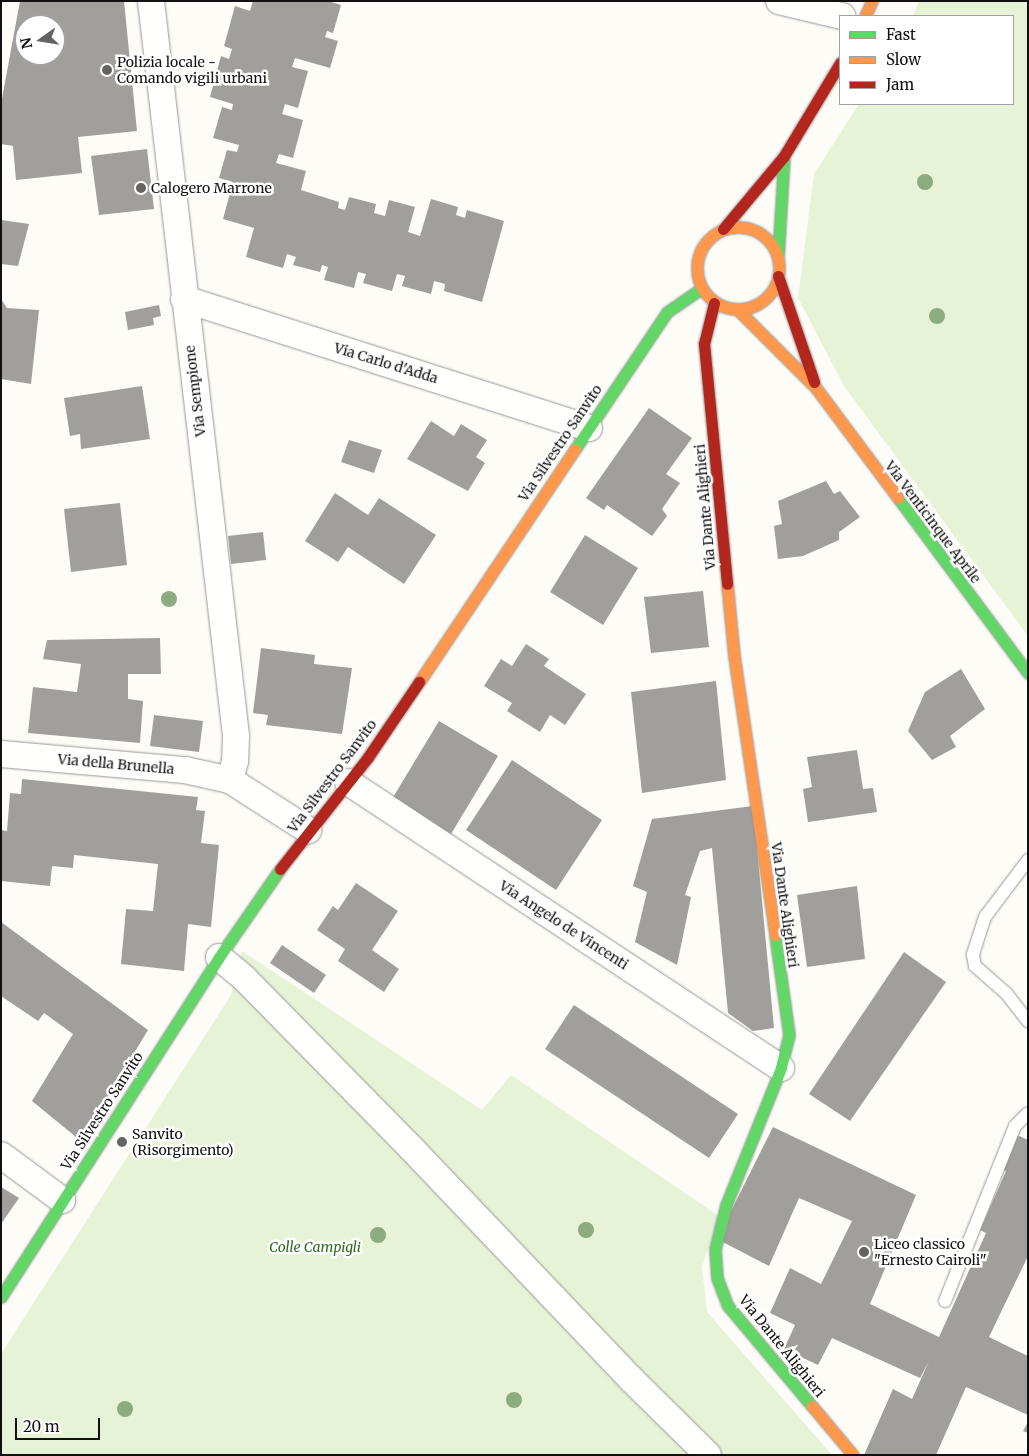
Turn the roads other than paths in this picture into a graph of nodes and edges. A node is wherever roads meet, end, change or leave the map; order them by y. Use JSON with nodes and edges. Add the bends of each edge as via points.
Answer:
{"nodes":[{"id":1,"x":151,"y":1,"type":"edge"},
{"id":2,"x":779,"y":1,"type":"edge"},
{"id":3,"x":872,"y":1,"type":"edge"},
{"id":4,"x":839,"y":15,"type":"edge"},
{"id":5,"x":865,"y":15,"type":"edge"},
{"id":6,"x":839,"y":65,"type":"edge"},
{"id":7,"x":784,"y":156,"type":"junction"},
{"id":8,"x":723,"y":229,"type":"junction"},
{"id":9,"x":778,"y":257,"type":"junction"},
{"id":10,"x":778,"y":276,"type":"junction"},
{"id":11,"x":702,"y":288,"type":"junction"},
{"id":12,"x":184,"y":299,"type":"junction"},
{"id":13,"x":714,"y":303,"type":"junction"},
{"id":14,"x":737,"y":309,"type":"junction"},
{"id":15,"x":816,"y":388,"type":"junction"},
{"id":16,"x":589,"y":428,"type":"junction"},
{"id":17,"x":1028,"y":673,"type":"edge"},
{"id":18,"x":1,"y":754,"type":"edge"},
{"id":19,"x":230,"y":780,"type":"junction"},
{"id":20,"x":348,"y":782,"type":"junction"},
{"id":21,"x":308,"y":830,"type":"junction"},
{"id":22,"x":1028,"y":860,"type":"edge"},
{"id":23,"x":219,"y":957,"type":"junction"},
{"id":24,"x":1028,"y":1021,"type":"edge"},
{"id":25,"x":781,"y":1068,"type":"junction"},
{"id":26,"x":1028,"y":1113,"type":"edge"},
{"id":27,"x":1,"y":1155,"type":"edge"},
{"id":28,"x":62,"y":1200,"type":"junction"},
{"id":29,"x":1,"y":1297,"type":"edge"},
{"id":30,"x":944,"y":1301,"type":"dead end"},
{"id":31,"x":708,"y":1455,"type":"edge"},
{"id":32,"x":852,"y":1455,"type":"edge"}],
"edges":[{"from":1,"to":12,"type":"street","name":"Via Sempione"},
{"from":2,"to":4,"type":"street"},
{"from":3,"to":5,"type":"main road"},
{"from":6,"to":7,"type":"main road"},
{"from":7,"to":8,"type":"main road"},
{"from":7,"to":9,"type":"main road"},
{"from":8,"to":9,"type":"main road","via":[[750,228],[772,244]]},
{"from":8,"to":11,"type":"main road","via":[[711,236],[697,261]]},
{"from":9,"to":10,"type":"main road"},
{"from":10,"to":14,"type":"main road","via":[[773,290],[764,300]]},
{"from":10,"to":15,"type":"main road","name":"Via Venticinque Aprile"},
{"from":11,"to":13,"type":"main road"},
{"from":11,"to":16,"type":"main road","name":"Via Silvestro Sanvito","via":[[667,312]]},
{"from":12,"to":16,"type":"street","name":"Via Carlo d'Adda"},
{"from":12,"to":19,"type":"street","name":"Via Sempione","via":[[236,736]]},
{"from":13,"to":14,"type":"main road"},
{"from":13,"to":25,"type":"main road","name":"Via Dante Alighieri","via":[[704,344],[734,656],[788,1035]]},
{"from":14,"to":15,"type":"main road","name":"Via Venticinque Aprile"},
{"from":15,"to":17,"type":"main road","name":"Via Venticinque Aprile"},
{"from":16,"to":20,"type":"main road","name":"Via Silvestro Sanvito"},
{"from":18,"to":19,"type":"street","name":"Via della Brunella","via":[[186,770]]},
{"from":19,"to":21,"type":"street","name":"Via della Brunella"},
{"from":20,"to":21,"type":"main road","name":"Via Silvestro Sanvito"},
{"from":20,"to":25,"type":"street","name":"Via Angelo de Vincenti"},
{"from":21,"to":23,"type":"main road","name":"Via Silvestro Sanvito"},
{"from":22,"to":24,"type":"lane","via":[[985,917],[973,955],[975,966],[1006,993]]},
{"from":23,"to":28,"type":"main road","name":"Via Silvestro Sanvito"},
{"from":23,"to":31,"type":"street","via":[[244,978],[405,1141],[630,1379]]},
{"from":25,"to":32,"type":"main road","name":"Via Dante Alighieri","via":[[726,1205],[715,1249],[717,1278],[728,1306]]},
{"from":26,"to":30,"type":"lane","via":[[1015,1126]]},
{"from":27,"to":28,"type":"street"},
{"from":28,"to":29,"type":"main road","name":"Via Silvestro Sanvito"}]}
